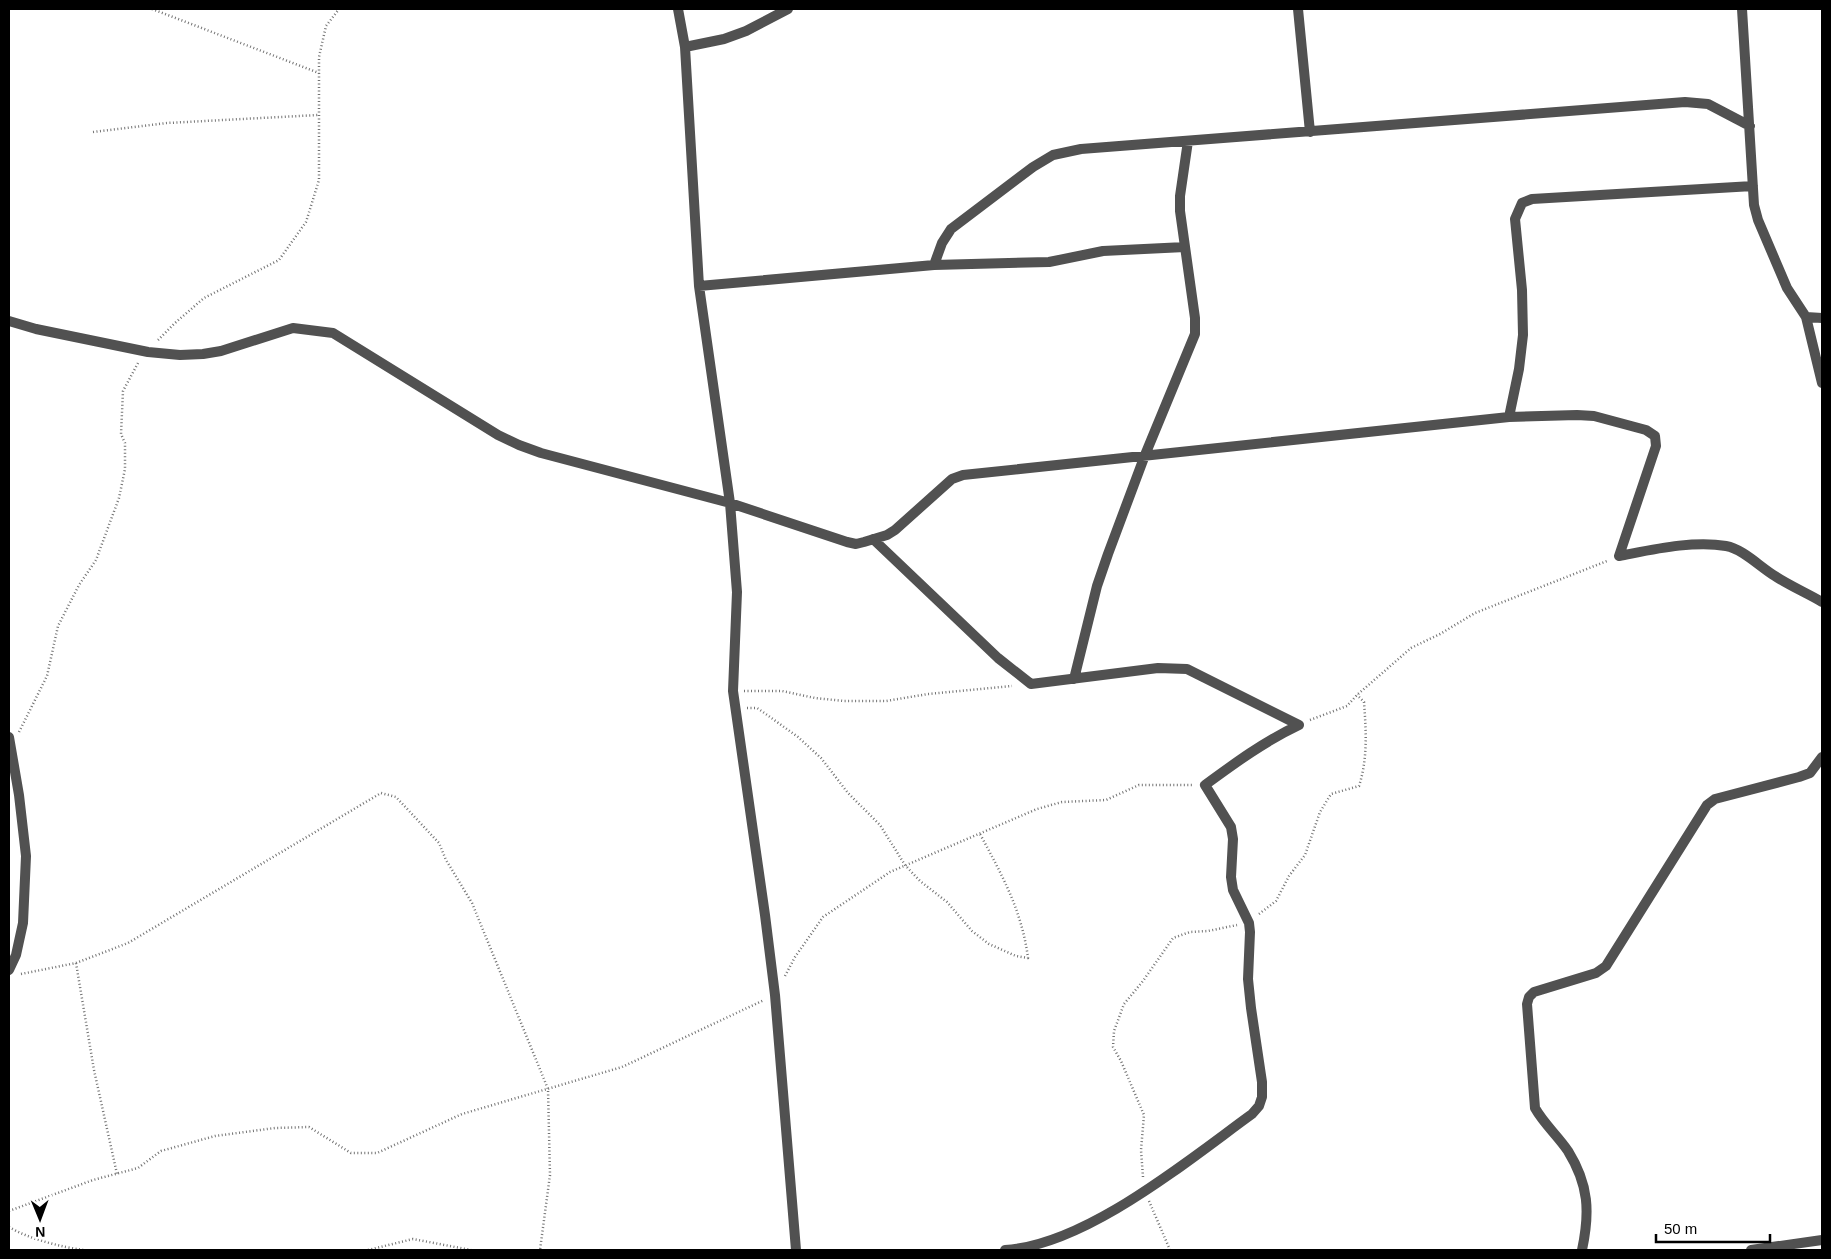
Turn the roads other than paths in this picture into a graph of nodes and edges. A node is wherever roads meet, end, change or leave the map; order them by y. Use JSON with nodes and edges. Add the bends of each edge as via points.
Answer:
{"nodes":[{"id":1,"x":678,"y":9,"type":"edge"},
{"id":2,"x":788,"y":9,"type":"edge"},
{"id":3,"x":1298,"y":9,"type":"edge"},
{"id":4,"x":1742,"y":9,"type":"edge"},
{"id":5,"x":685,"y":47,"type":"junction"},
{"id":6,"x":1750,"y":126,"type":"junction"},
{"id":7,"x":1310,"y":132,"type":"junction"},
{"id":8,"x":1188,"y":141,"type":"junction"},
{"id":9,"x":1753,"y":186,"type":"junction"},
{"id":10,"x":1185,"y":247,"type":"junction"},
{"id":11,"x":934,"y":265,"type":"junction"},
{"id":12,"x":699,"y":286,"type":"junction"},
{"id":13,"x":1806,"y":317,"type":"junction"},
{"id":14,"x":1822,"y":318,"type":"edge"},
{"id":15,"x":9,"y":321,"type":"edge"},
{"id":16,"x":1822,"y":382,"type":"edge"},
{"id":17,"x":1509,"y":417,"type":"junction"},
{"id":18,"x":1145,"y":455,"type":"junction"},
{"id":19,"x":730,"y":503,"type":"junction"},
{"id":20,"x":873,"y":539,"type":"junction"},
{"id":21,"x":1822,"y":602,"type":"edge"},
{"id":22,"x":1074,"y":679,"type":"junction"},
{"id":23,"x":9,"y":737,"type":"edge"},
{"id":24,"x":1822,"y":757,"type":"edge"},
{"id":25,"x":14,"y":972,"type":"edge"},
{"id":26,"x":1822,"y":1240,"type":"edge"},
{"id":27,"x":796,"y":1250,"type":"edge"},
{"id":28,"x":1005,"y":1250,"type":"edge"},
{"id":29,"x":1582,"y":1250,"type":"edge"},
{"id":30,"x":1751,"y":1250,"type":"edge"}],
"edges":[{"from":1,"to":5,"type":"street"},
{"from":2,"to":5,"type":"street","via":[[724,40]]},
{"from":3,"to":7,"type":"street"},
{"from":4,"to":6,"type":"street"},
{"from":5,"to":12,"type":"street"},
{"from":6,"to":7,"type":"street","via":[[1708,104],[1696,102]]},
{"from":6,"to":9,"type":"street"},
{"from":7,"to":8,"type":"street"},
{"from":8,"to":10,"type":"street","via":[[1180,196]]},
{"from":8,"to":11,"type":"street","via":[[1081,149],[1053,155],[951,229]]},
{"from":9,"to":13,"type":"street","via":[[1758,220],[1788,288]]},
{"from":9,"to":17,"type":"street","via":[[1532,199],[1522,203],[1515,219],[1523,335]]},
{"from":10,"to":11,"type":"street","via":[[1103,251],[1049,262]]},
{"from":10,"to":18,"type":"street","via":[[1195,334]]},
{"from":11,"to":12,"type":"street"},
{"from":12,"to":19,"type":"street"},
{"from":13,"to":14,"type":"street"},
{"from":13,"to":16,"type":"street"},
{"from":15,"to":19,"type":"street","via":[[36,330],[148,352],[180,355],[222,351],[293,328],[333,333],[519,446]]},
{"from":17,"to":18,"type":"street"},
{"from":17,"to":21,"type":"street","via":[[1594,416],[1646,430],[1655,436],[1656,446],[1619,556],[1661,548],[1706,544],[1728,546]]},
{"from":18,"to":20,"type":"street","via":[[963,475],[952,479],[895,530]]},
{"from":18,"to":22,"type":"street","via":[[1097,586]]},
{"from":19,"to":20,"type":"street","via":[[847,542],[856,544]]},
{"from":19,"to":27,"type":"street","via":[[737,592],[733,691],[766,914]]},
{"from":20,"to":22,"type":"street","via":[[998,658],[1031,684]]},
{"from":22,"to":28,"type":"street","via":[[1158,668],[1187,669],[1299,725],[1256,749],[1205,785],[1231,827],[1233,890],[1249,923],[1250,1008],[1262,1096],[1252,1114],[1144,1190],[1083,1227],[1052,1240]]},
{"from":23,"to":25,"type":"street","via":[[26,856],[22,932]]},
{"from":24,"to":29,"type":"street","via":[[1810,773],[1715,799],[1707,805],[1606,966],[1534,992],[1529,997],[1535,1108],[1568,1150],[1584,1182],[1588,1213]]},
{"from":26,"to":30,"type":"street"}]}
